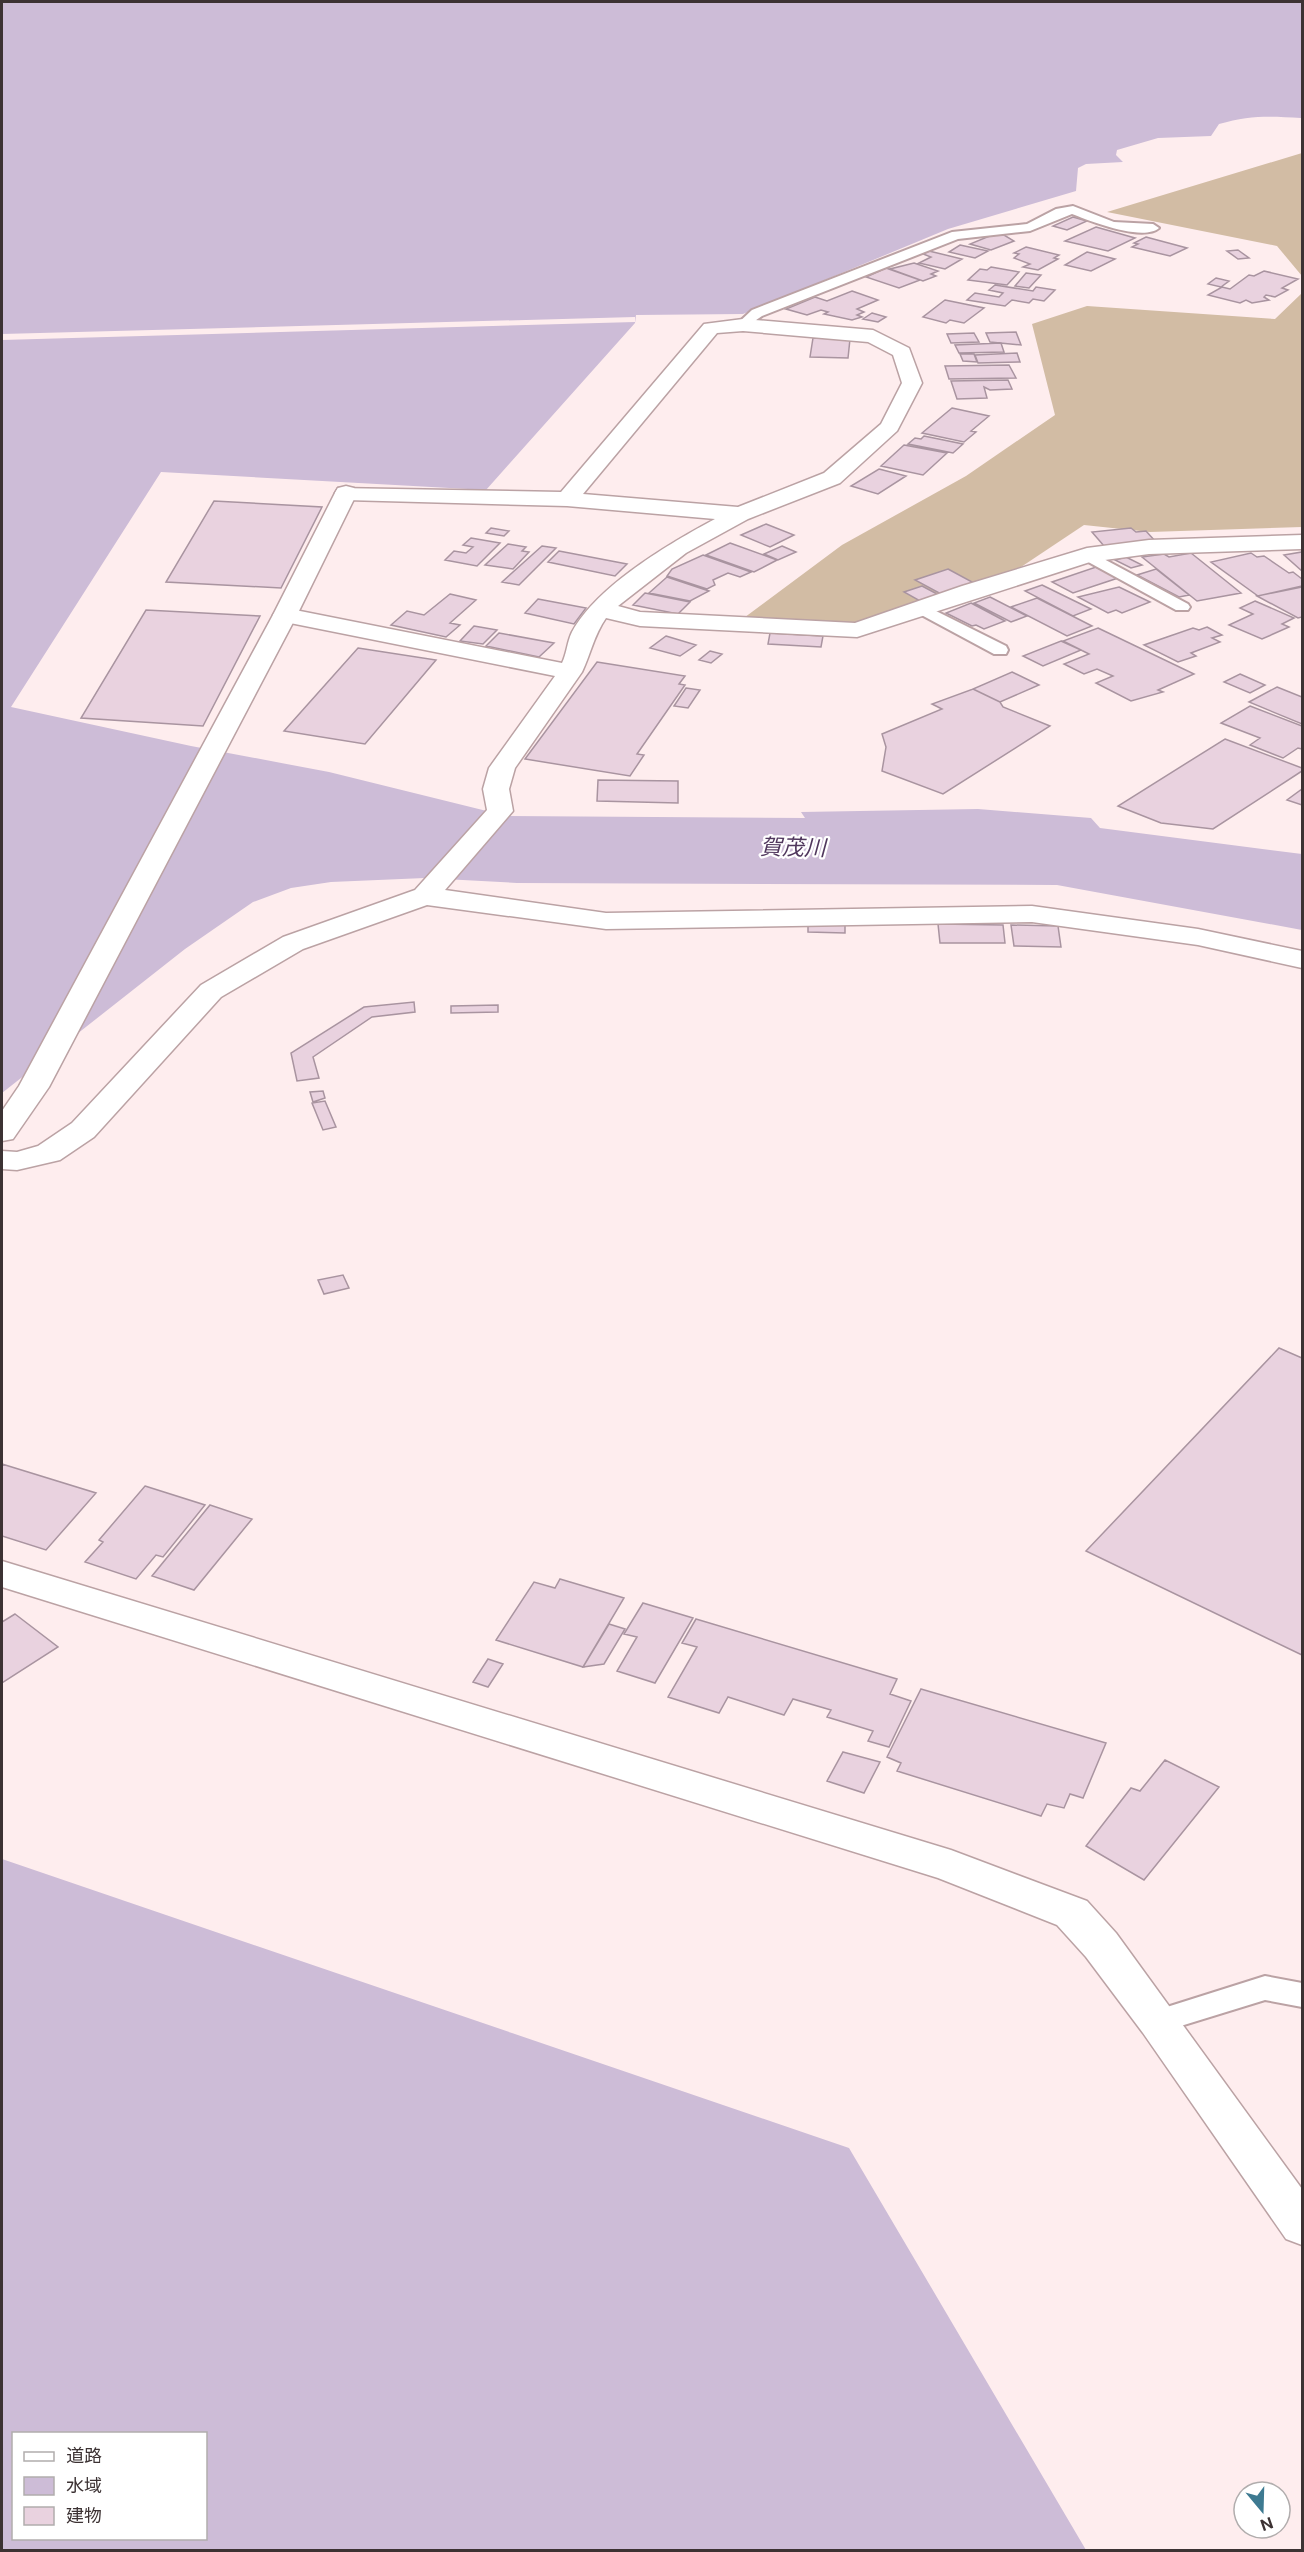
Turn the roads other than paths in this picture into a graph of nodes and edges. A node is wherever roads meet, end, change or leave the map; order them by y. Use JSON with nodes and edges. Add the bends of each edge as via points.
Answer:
{"nodes":[{"id":1,"x":1153,"y":228,"type":"dead end"},
{"id":2,"x":743,"y":325,"type":"junction"},
{"id":3,"x":567,"y":499,"type":"junction"},
{"id":4,"x":740,"y":514,"type":"junction"},
{"id":5,"x":1302,"y":542,"type":"edge"},
{"id":6,"x":1087,"y":555,"type":"junction"},
{"id":7,"x":1182,"y":607,"type":"dead end"},
{"id":8,"x":920,"y":608,"type":"junction"},
{"id":9,"x":600,"y":609,"type":"junction"},
{"id":10,"x":285,"y":615,"type":"junction"},
{"id":11,"x":1000,"y":650,"type":"dead end"},
{"id":12,"x":570,"y":672,"type":"junction"},
{"id":13,"x":432,"y":888,"type":"junction"},
{"id":14,"x":1302,"y":960,"type":"edge"},
{"id":15,"x":2,"y":1132,"type":"edge"},
{"id":16,"x":2,"y":1160,"type":"edge"},
{"id":17,"x":2,"y":1574,"type":"edge"},
{"id":18,"x":1302,"y":1995,"type":"edge"},
{"id":19,"x":1158,"y":2021,"type":"junction"},
{"id":20,"x":1302,"y":2225,"type":"edge"}],
"edges":[{"from":1,"to":2,"type":"lane","via":[[1112,226],[1072,210],[1030,227],[956,235],[757,313]]},
{"from":2,"to":3,"type":"street","via":[[711,328]]},
{"from":2,"to":4,"type":"street","via":[[873,336],[902,352],[912,383],[890,427],[832,478]]},
{"from":3,"to":4,"type":"street"},
{"from":3,"to":10,"type":"street","via":[[346,493]]},
{"from":4,"to":9,"type":"street","via":[[678,548]]},
{"from":5,"to":6,"type":"street","via":[[1149,547]]},
{"from":6,"to":7,"type":"lane"},
{"from":6,"to":8,"type":"street"},
{"from":8,"to":9,"type":"street","via":[[857,630],[640,619]]},
{"from":8,"to":11,"type":"lane"},
{"from":9,"to":12,"type":"street","via":[[583,634]]},
{"from":10,"to":12,"type":"street"},
{"from":10,"to":15,"type":"street","via":[[33,1087]]},
{"from":12,"to":13,"type":"street","via":[[502,768],[496,789],[500,811]]},
{"from":13,"to":14,"type":"street","via":[[606,921],[1032,914],[1198,937]]},
{"from":13,"to":16,"type":"street","via":[[293,943],[211,991],[83,1130],[49,1153],[17,1161]]},
{"from":17,"to":19,"type":"street","via":[[940,1863],[1039,1900],[1072,1913]]},
{"from":18,"to":19,"type":"lane","via":[[1266,1988]]},
{"from":19,"to":20,"type":"street"}]}
